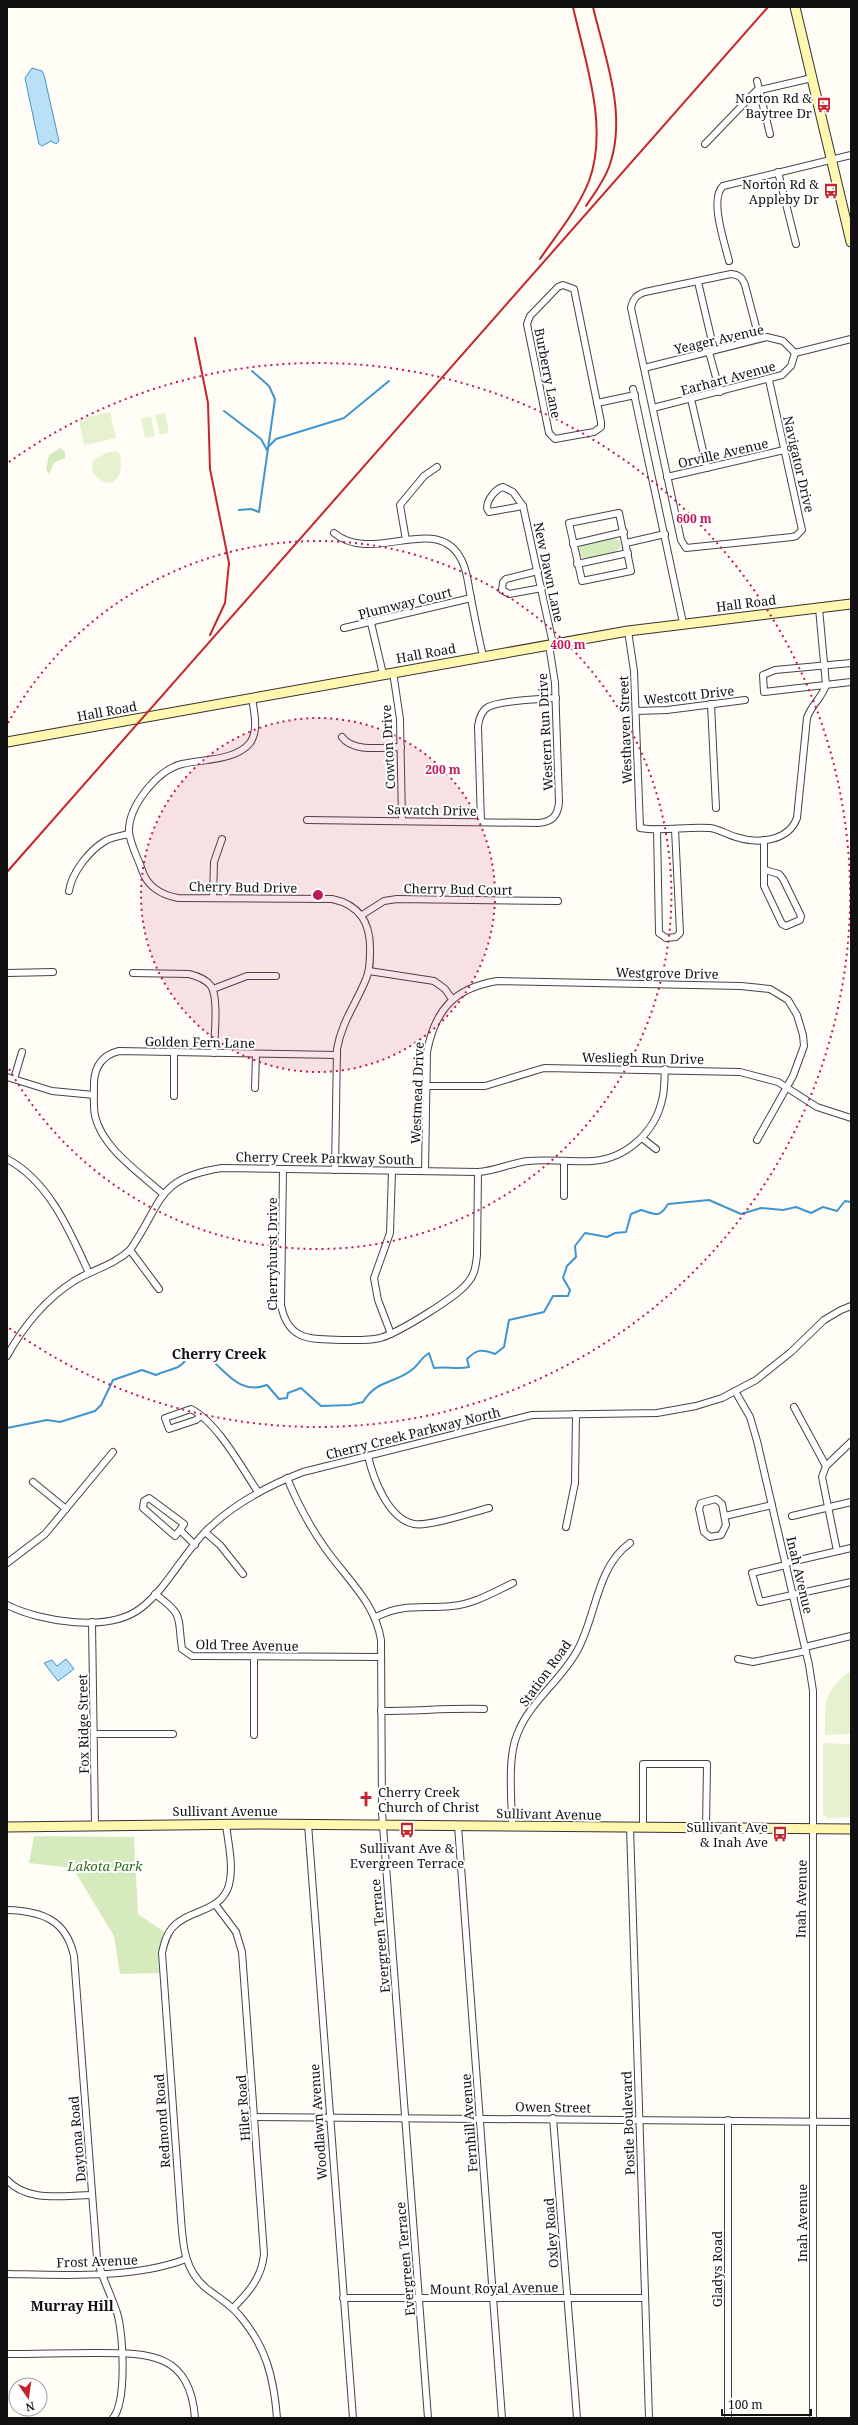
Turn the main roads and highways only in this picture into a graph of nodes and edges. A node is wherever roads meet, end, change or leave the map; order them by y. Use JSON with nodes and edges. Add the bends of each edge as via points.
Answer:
{"nodes":[{"id":1,"x":795,"y":7,"type":"edge"},
{"id":2,"x":851,"y":242,"type":"edge"},
{"id":3,"x":851,"y":604,"type":"edge"},
{"id":4,"x":7,"y":742,"type":"edge"},
{"id":5,"x":7,"y":1827,"type":"edge"},
{"id":6,"x":851,"y":1829,"type":"edge"}],
"edges":[{"from":1,"to":2,"type":"main road"},
{"from":3,"to":4,"type":"main road","name":"Hall Road","via":[[628,630]]},
{"from":5,"to":6,"type":"main road","name":"Sullivant Avenue","via":[[382,1824]]}]}
